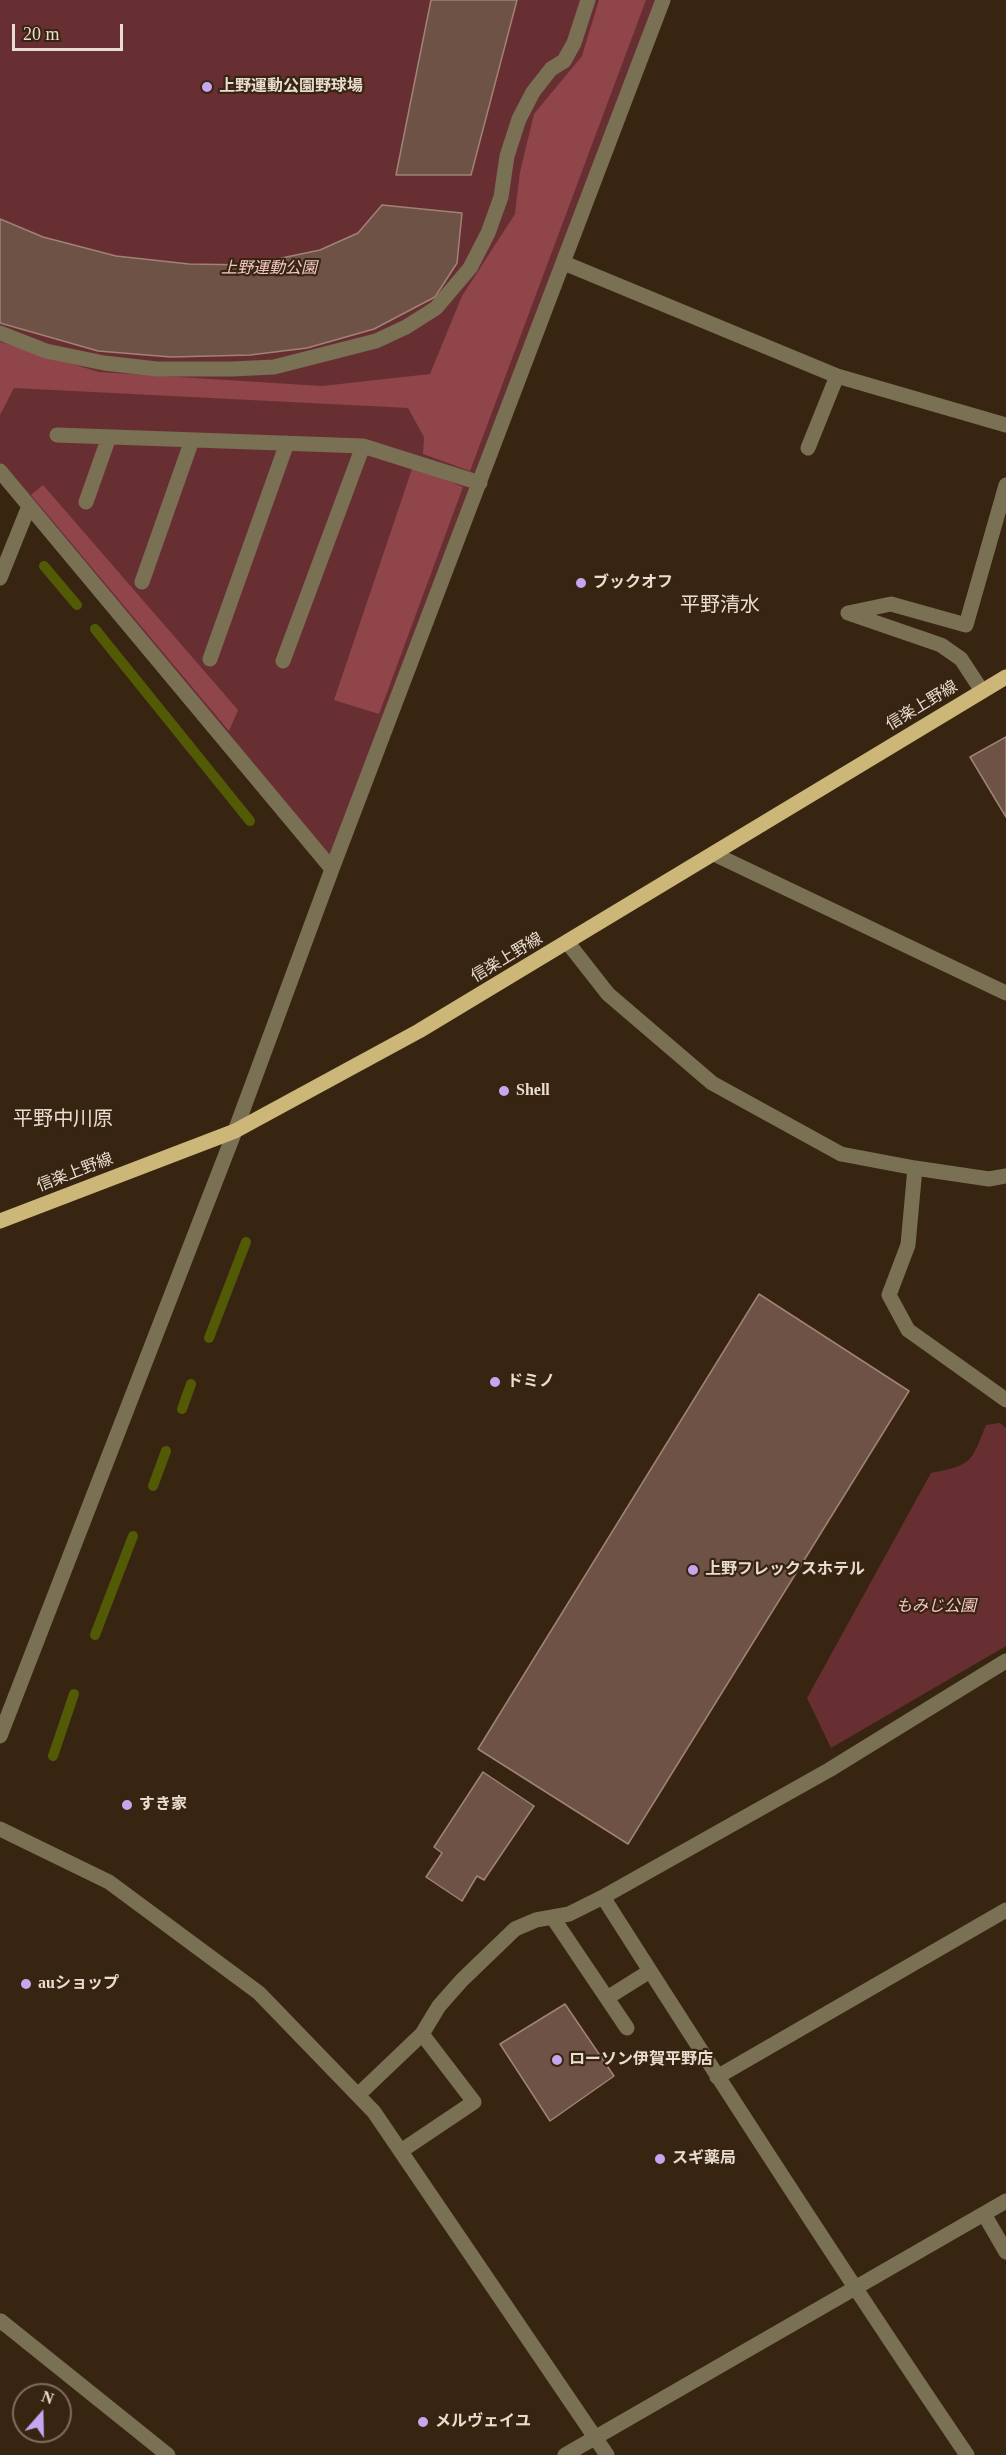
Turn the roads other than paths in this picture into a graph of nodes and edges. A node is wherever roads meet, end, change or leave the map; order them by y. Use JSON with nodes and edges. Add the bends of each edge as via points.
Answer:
{"nodes":[{"id":1,"x":588,"y":0,"type":"edge"},
{"id":2,"x":663,"y":0,"type":"edge"},
{"id":3,"x":564,"y":263,"type":"junction"},
{"id":4,"x":0,"y":333,"type":"edge"},
{"id":5,"x":837,"y":376,"type":"junction"},
{"id":6,"x":1006,"y":425,"type":"edge"},
{"id":7,"x":57,"y":435,"type":"dead end"},
{"id":8,"x":109,"y":437,"type":"junction"},
{"id":9,"x":192,"y":440,"type":"junction"},
{"id":10,"x":287,"y":443,"type":"junction"},
{"id":11,"x":363,"y":446,"type":"junction"},
{"id":12,"x":808,"y":448,"type":"dead end"},
{"id":13,"x":0,"y":471,"type":"edge"},
{"id":14,"x":480,"y":483,"type":"junction"},
{"id":15,"x":1006,"y":485,"type":"edge"},
{"id":16,"x":86,"y":502,"type":"dead end"},
{"id":17,"x":29,"y":506,"type":"junction"},
{"id":18,"x":0,"y":578,"type":"edge"},
{"id":19,"x":142,"y":582,"type":"dead end"},
{"id":20,"x":210,"y":659,"type":"dead end"},
{"id":21,"x":284,"y":661,"type":"dead end"},
{"id":22,"x":1006,"y":677,"type":"edge"},
{"id":23,"x":982,"y":691,"type":"junction"},
{"id":24,"x":714,"y":854,"type":"junction"},
{"id":25,"x":332,"y":869,"type":"junction"},
{"id":26,"x":568,"y":943,"type":"junction"},
{"id":27,"x":1006,"y":993,"type":"edge"},
{"id":28,"x":235,"y":1131,"type":"junction"},
{"id":29,"x":915,"y":1168,"type":"junction"},
{"id":30,"x":1006,"y":1176,"type":"edge"},
{"id":31,"x":0,"y":1221,"type":"edge"},
{"id":32,"x":1006,"y":1400,"type":"edge"},
{"id":33,"x":1006,"y":1661,"type":"edge"},
{"id":34,"x":0,"y":1736,"type":"edge"},
{"id":35,"x":0,"y":1829,"type":"edge"},
{"id":36,"x":603,"y":1897,"type":"junction"},
{"id":37,"x":1006,"y":1910,"type":"edge"},
{"id":38,"x":553,"y":1918,"type":"junction"},
{"id":39,"x":650,"y":1971,"type":"junction"},
{"id":40,"x":607,"y":1998,"type":"junction"},
{"id":41,"x":627,"y":2028,"type":"dead end"},
{"id":42,"x":422,"y":2034,"type":"junction"},
{"id":43,"x":717,"y":2078,"type":"junction"},
{"id":44,"x":358,"y":2095,"type":"junction"},
{"id":45,"x":400,"y":2151,"type":"junction"},
{"id":46,"x":1006,"y":2201,"type":"edge"},
{"id":47,"x":984,"y":2214,"type":"junction"},
{"id":48,"x":1006,"y":2252,"type":"edge"},
{"id":49,"x":854,"y":2288,"type":"junction"},
{"id":50,"x":0,"y":2323,"type":"edge"},
{"id":51,"x":595,"y":2438,"type":"junction"},
{"id":52,"x":168,"y":2455,"type":"edge"},
{"id":53,"x":565,"y":2455,"type":"edge"},
{"id":54,"x":607,"y":2455,"type":"edge"},
{"id":55,"x":967,"y":2455,"type":"edge"}],
"edges":[{"from":1,"to":4,"type":"street","via":[[564,61],[551,69],[533,92],[519,119],[507,156],[501,197],[470,268],[436,308],[406,327],[376,341],[274,367],[232,369],[157,369],[104,363],[46,351]]},
{"from":2,"to":3,"type":"street"},
{"from":3,"to":5,"type":"street"},
{"from":3,"to":14,"type":"street"},
{"from":5,"to":6,"type":"street"},
{"from":5,"to":12,"type":"street"},
{"from":7,"to":8,"type":"street"},
{"from":8,"to":9,"type":"street"},
{"from":8,"to":16,"type":"street"},
{"from":9,"to":10,"type":"street"},
{"from":9,"to":19,"type":"street"},
{"from":10,"to":11,"type":"street"},
{"from":10,"to":20,"type":"street"},
{"from":11,"to":14,"type":"street"},
{"from":11,"to":21,"type":"street"},
{"from":13,"to":17,"type":"street"},
{"from":14,"to":25,"type":"street"},
{"from":15,"to":23,"type":"street","via":[[966,625],[891,604],[848,612],[941,645],[961,659]]},
{"from":17,"to":18,"type":"street"},
{"from":17,"to":25,"type":"street"},
{"from":22,"to":23,"type":"main road","name":"信楽上野線"},
{"from":23,"to":24,"type":"main road","name":"信楽上野線"},
{"from":24,"to":26,"type":"main road","name":"信楽上野線"},
{"from":24,"to":27,"type":"street"},
{"from":25,"to":28,"type":"street"},
{"from":26,"to":28,"type":"main road","name":"信楽上野線","via":[[419,1031]]},
{"from":26,"to":29,"type":"street","via":[[608,994],[712,1083],[841,1154]]},
{"from":28,"to":31,"type":"main road","name":"信楽上野線"},
{"from":28,"to":34,"type":"street"},
{"from":29,"to":30,"type":"street","via":[[989,1179]]},
{"from":29,"to":32,"type":"street","via":[[908,1245],[890,1295],[908,1330]]},
{"from":33,"to":36,"type":"street","via":[[829,1770]]},
{"from":35,"to":44,"type":"street","via":[[109,1882],[259,1993]]},
{"from":36,"to":38,"type":"street"},
{"from":36,"to":39,"type":"street"},
{"from":37,"to":43,"type":"street"},
{"from":38,"to":40,"type":"street"},
{"from":38,"to":42,"type":"street","via":[[515,1929],[462,1980],[439,2006]]},
{"from":39,"to":40,"type":"street"},
{"from":39,"to":43,"type":"street"},
{"from":40,"to":41,"type":"street"},
{"from":42,"to":44,"type":"street"},
{"from":42,"to":45,"type":"street","via":[[474,2102]]},
{"from":43,"to":49,"type":"street"},
{"from":44,"to":45,"type":"street"},
{"from":45,"to":51,"type":"street"},
{"from":46,"to":47,"type":"street"},
{"from":47,"to":48,"type":"street"},
{"from":47,"to":49,"type":"street"},
{"from":49,"to":51,"type":"street"},
{"from":49,"to":55,"type":"street"},
{"from":50,"to":52,"type":"street"},
{"from":51,"to":53,"type":"street"},
{"from":51,"to":54,"type":"street"}]}
